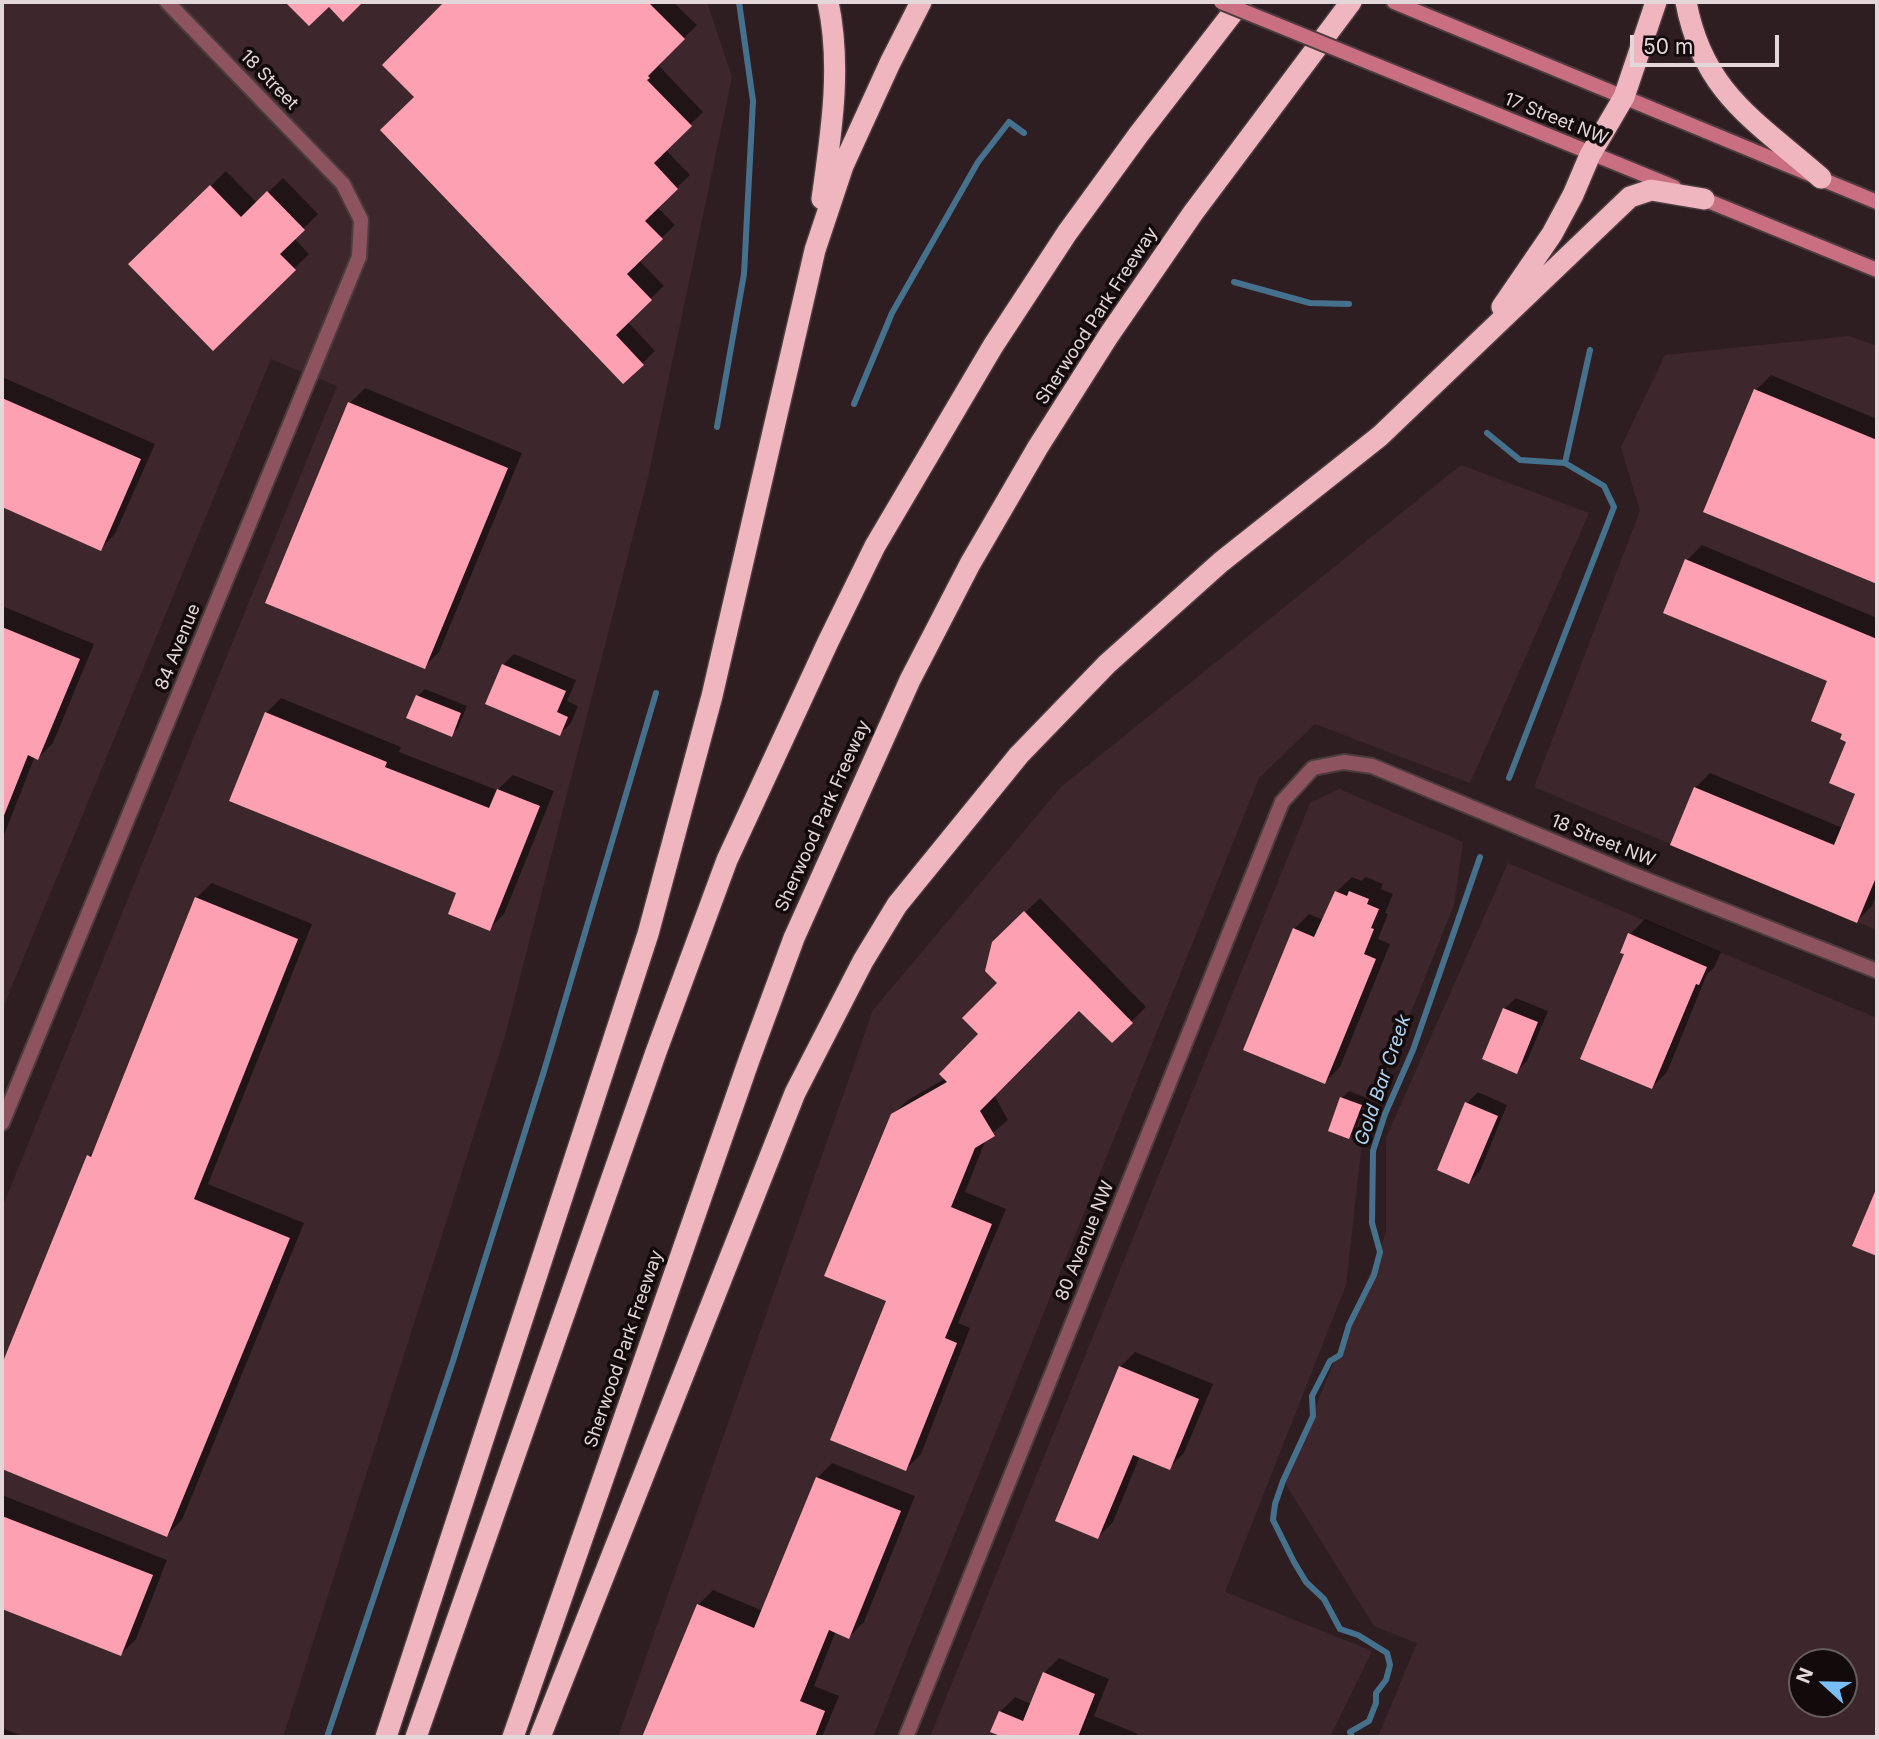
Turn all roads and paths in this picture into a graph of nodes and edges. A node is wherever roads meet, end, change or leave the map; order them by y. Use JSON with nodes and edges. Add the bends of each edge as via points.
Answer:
{"nodes":[{"id":1,"x":167,"y":2,"type":"edge"},
{"id":2,"x":828,"y":2,"type":"edge"},
{"id":3,"x":921,"y":2,"type":"edge"},
{"id":4,"x":1221,"y":2,"type":"edge"},
{"id":5,"x":1241,"y":2,"type":"edge"},
{"id":6,"x":1351,"y":2,"type":"edge"},
{"id":7,"x":1394,"y":2,"type":"edge"},
{"id":8,"x":1656,"y":2,"type":"edge"},
{"id":9,"x":1686,"y":2,"type":"edge"},
{"id":10,"x":1625,"y":97,"type":"junction"},
{"id":11,"x":1590,"y":155,"type":"junction"},
{"id":12,"x":1821,"y":178,"type":"junction"},
{"id":13,"x":343,"y":184,"type":"joint"},
{"id":14,"x":1704,"y":199,"type":"junction"},
{"id":15,"x":1877,"y":202,"type":"edge"},
{"id":16,"x":816,"y":250,"type":"junction"},
{"id":17,"x":1877,"y":270,"type":"edge"},
{"id":18,"x":1478,"y":340,"type":"junction"},
{"id":19,"x":1313,"y":768,"type":"joint"},
{"id":20,"x":1877,"y":971,"type":"edge"},
{"id":21,"x":2,"y":1124,"type":"edge"},
{"id":22,"x":386,"y":1737,"type":"edge"},
{"id":23,"x":416,"y":1737,"type":"edge"},
{"id":24,"x":513,"y":1737,"type":"edge"},
{"id":25,"x":540,"y":1737,"type":"edge"},
{"id":26,"x":906,"y":1737,"type":"edge"}],
"edges":[{"from":1,"to":13,"type":"street","name":"18 Street"},
{"from":2,"to":16,"type":"highway","via":[[836,77]]},
{"from":3,"to":16,"type":"highway","via":[[843,166]]},
{"from":4,"to":11,"type":"main road","name":"17 Street NW","bridge":true},
{"from":5,"to":23,"type":"highway","via":[[1075,222],[993,346],[875,546],[828,642],[727,860]]},
{"from":6,"to":24,"type":"highway","name":"Sherwood Park Freeway","via":[[1193,213],[1109,335],[970,564],[910,680],[789,950]]},
{"from":7,"to":10,"type":"main road"},
{"from":8,"to":10,"type":"highway"},
{"from":9,"to":12,"type":"highway","via":[[1699,50],[1714,80],[1739,108]]},
{"from":10,"to":11,"type":"highway"},
{"from":10,"to":12,"type":"main road"},
{"from":11,"to":14,"type":"main road","name":"17 Street NW"},
{"from":11,"to":18,"type":"highway","via":[[1552,234]]},
{"from":12,"to":15,"type":"main road"},
{"from":13,"to":21,"type":"street","name":"84 Avenue","via":[[361,220],[359,257]]},
{"from":14,"to":17,"type":"main road","name":"17 Street NW"},
{"from":14,"to":18,"type":"highway","via":[[1651,190],[1630,197]]},
{"from":16,"to":22,"type":"highway","via":[[712,696],[648,934]]},
{"from":18,"to":25,"type":"highway","via":[[1380,436],[1221,562],[1107,664],[1020,755],[897,905],[795,1093]]},
{"from":19,"to":20,"type":"street","name":"18 Street NW","via":[[1344,762],[1372,765]]},
{"from":19,"to":26,"type":"street","name":"80 Avenue NW","via":[[1282,802]]}]}
